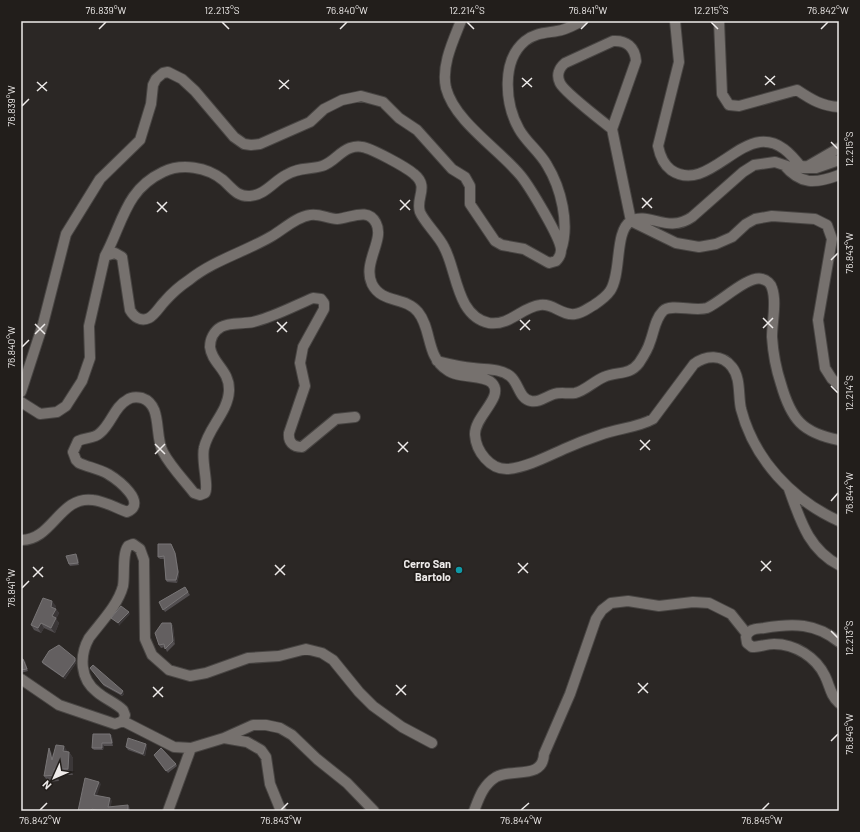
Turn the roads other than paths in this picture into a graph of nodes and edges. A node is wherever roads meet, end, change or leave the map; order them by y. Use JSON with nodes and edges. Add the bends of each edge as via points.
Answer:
{"nodes":[{"id":1,"x":461,"y":21,"type":"edge"},
{"id":2,"x":582,"y":21,"type":"edge"},
{"id":3,"x":675,"y":21,"type":"edge"},
{"id":4,"x":719,"y":21,"type":"edge"},
{"id":5,"x":839,"y":106,"type":"edge"},
{"id":6,"x":612,"y":129,"type":"junction"},
{"id":7,"x":839,"y":148,"type":"edge"},
{"id":8,"x":839,"y":160,"type":"edge"},
{"id":9,"x":783,"y":164,"type":"junction"},
{"id":10,"x":802,"y":168,"type":"junction"},
{"id":11,"x":839,"y":175,"type":"edge"},
{"id":12,"x":631,"y":221,"type":"junction"},
{"id":13,"x":561,"y":250,"type":"junction"},
{"id":14,"x":105,"y":256,"type":"junction"},
{"id":15,"x":437,"y":361,"type":"junction"},
{"id":16,"x":839,"y":385,"type":"edge"},
{"id":17,"x":21,"y":392,"type":"edge"},
{"id":18,"x":21,"y":402,"type":"edge"},
{"id":19,"x":355,"y":417,"type":"dead end"},
{"id":20,"x":839,"y":440,"type":"edge"},
{"id":21,"x":788,"y":487,"type":"junction"},
{"id":22,"x":839,"y":521,"type":"edge"},
{"id":23,"x":21,"y":540,"type":"edge"},
{"id":24,"x":839,"y":565,"type":"edge"},
{"id":25,"x":747,"y":634,"type":"junction"},
{"id":26,"x":839,"y":642,"type":"edge"},
{"id":27,"x":21,"y":678,"type":"edge"},
{"id":28,"x":839,"y":703,"type":"edge"},
{"id":29,"x":123,"y":721,"type":"junction"},
{"id":30,"x":224,"y":738,"type":"junction"},
{"id":31,"x":432,"y":743,"type":"dead end"},
{"id":32,"x":191,"y":748,"type":"junction"},
{"id":33,"x":168,"y":811,"type":"edge"},
{"id":34,"x":281,"y":811,"type":"edge"},
{"id":35,"x":374,"y":811,"type":"edge"},
{"id":36,"x":474,"y":811,"type":"edge"}],
"edges":[{"from":1,"to":13,"type":"street","via":[[452,42],[445,72],[446,88],[462,116],[521,176],[554,230]]},
{"from":2,"to":13,"type":"street","via":[[557,31],[540,33],[526,41],[512,60],[508,76],[510,103],[515,121],[524,137],[547,165],[556,186],[566,237]]},
{"from":3,"to":10,"type":"street","via":[[679,62],[658,140],[659,152],[664,163],[679,174],[697,174],[739,150],[759,142],[777,144],[791,153]]},
{"from":4,"to":5,"type":"street","via":[[722,94],[729,105],[739,106],[798,90],[814,102]]},
{"from":6,"to":6,"type":"street","via":[[562,86],[558,74],[565,63],[617,41],[629,45],[636,61]]},
{"from":6,"to":12,"type":"street"},
{"from":7,"to":10,"type":"street"},
{"from":8,"to":10,"type":"street","via":[[811,170]]},
{"from":9,"to":10,"type":"street"},
{"from":9,"to":11,"type":"street","via":[[793,174],[808,182],[822,181]]},
{"from":9,"to":12,"type":"street","via":[[768,162],[748,168],[683,222],[667,224],[640,218]]},
{"from":12,"to":14,"type":"street","via":[[622,233],[615,280],[603,298],[576,314],[566,314],[551,306],[540,305],[507,321],[497,323],[480,319],[466,304],[456,284],[446,250],[420,212],[422,187],[417,177],[408,169],[362,147],[351,148],[323,166],[303,167],[291,172],[263,192],[250,196],[238,194],[222,180],[202,170],[183,167],[165,171],[148,181],[129,203],[120,220],[115,239]]},
{"from":12,"to":16,"type":"street","via":[[676,243],[699,247],[716,244],[732,237],[755,219],[772,216],[824,222],[830,229],[832,239],[818,320],[825,368]]},
{"from":13,"to":17,"type":"street","via":[[556,261],[549,263],[524,249],[498,244],[470,204],[470,186],[465,177],[452,168],[417,130],[376,98],[361,96],[342,100],[324,109],[310,122],[260,144],[251,145],[244,144],[234,137],[182,79],[168,72],[163,73],[153,85],[151,104],[140,140],[100,179],[66,234],[43,324]]},
{"from":14,"to":15,"type":"street","via":[[115,253],[122,257],[130,310],[137,318],[144,320],[152,317],[172,294],[202,270],[272,236],[298,219],[310,215],[337,219],[366,214],[374,218],[378,231],[369,267],[373,286],[388,300],[408,304],[417,311]]},
{"from":14,"to":18,"type":"street","via":[[90,326],[90,358],[82,381],[66,406],[57,412],[40,414]]},
{"from":15,"to":20,"type":"street","via":[[506,373],[513,378],[525,398],[531,401],[556,393],[577,393],[604,377],[626,374],[632,370],[650,342],[660,315],[666,309],[707,308],[751,280],[760,278],[769,282],[773,290],[772,337],[777,370],[787,406],[807,429],[821,436]]},
{"from":15,"to":21,"type":"street","via":[[453,374],[485,379],[493,384],[495,395],[479,419],[475,430],[476,442],[481,454],[490,463],[507,469],[546,458],[608,432],[646,422],[656,416],[694,364],[709,357],[720,358],[729,364],[736,374],[741,408],[755,444]]},
{"from":19,"to":23,"type":"street","via":[[336,418],[302,447],[294,446],[289,440],[305,386],[301,371],[302,348],[324,309],[321,299],[313,298],[255,321],[224,325],[213,334],[210,348],[225,372],[229,391],[227,403],[208,435],[203,449],[207,488],[205,493],[200,496],[194,493],[164,453],[159,444],[156,413],[151,404],[143,398],[132,398],[122,403],[99,434],[78,441],[73,452],[79,463],[108,474],[118,482],[134,497],[134,508],[128,512],[93,500],[76,502],[66,508],[39,536]]},
{"from":21,"to":22,"type":"street","via":[[813,507]]},
{"from":21,"to":24,"type":"street","via":[[812,543]]},
{"from":25,"to":26,"type":"street","via":[[752,630],[783,624],[799,624],[819,629]]},
{"from":25,"to":28,"type":"street","via":[[747,643],[752,647],[786,645],[810,657],[821,669],[831,694]]},
{"from":25,"to":36,"type":"street","via":[[731,614],[709,603],[659,606],[622,601],[607,606],[596,619],[542,763],[533,771],[509,773],[495,778],[481,793]]},
{"from":27,"to":29,"type":"street","via":[[59,704],[115,724]]},
{"from":29,"to":31,"type":"street","via":[[123,710],[97,692],[87,681],[82,659],[89,638],[117,600],[125,573],[125,551],[133,544],[140,549],[144,560],[145,639],[152,655],[163,666],[176,673],[190,676],[248,658],[279,656],[306,649],[322,653],[333,660],[373,706],[402,727]]},
{"from":29,"to":32,"type":"street","via":[[174,747]]},
{"from":30,"to":32,"type":"street"},
{"from":30,"to":34,"type":"street","via":[[247,742],[261,750],[266,757],[270,784]]},
{"from":30,"to":35,"type":"street","via":[[253,725],[266,724],[280,728],[292,735],[347,783]]},
{"from":32,"to":33,"type":"street"}]}
